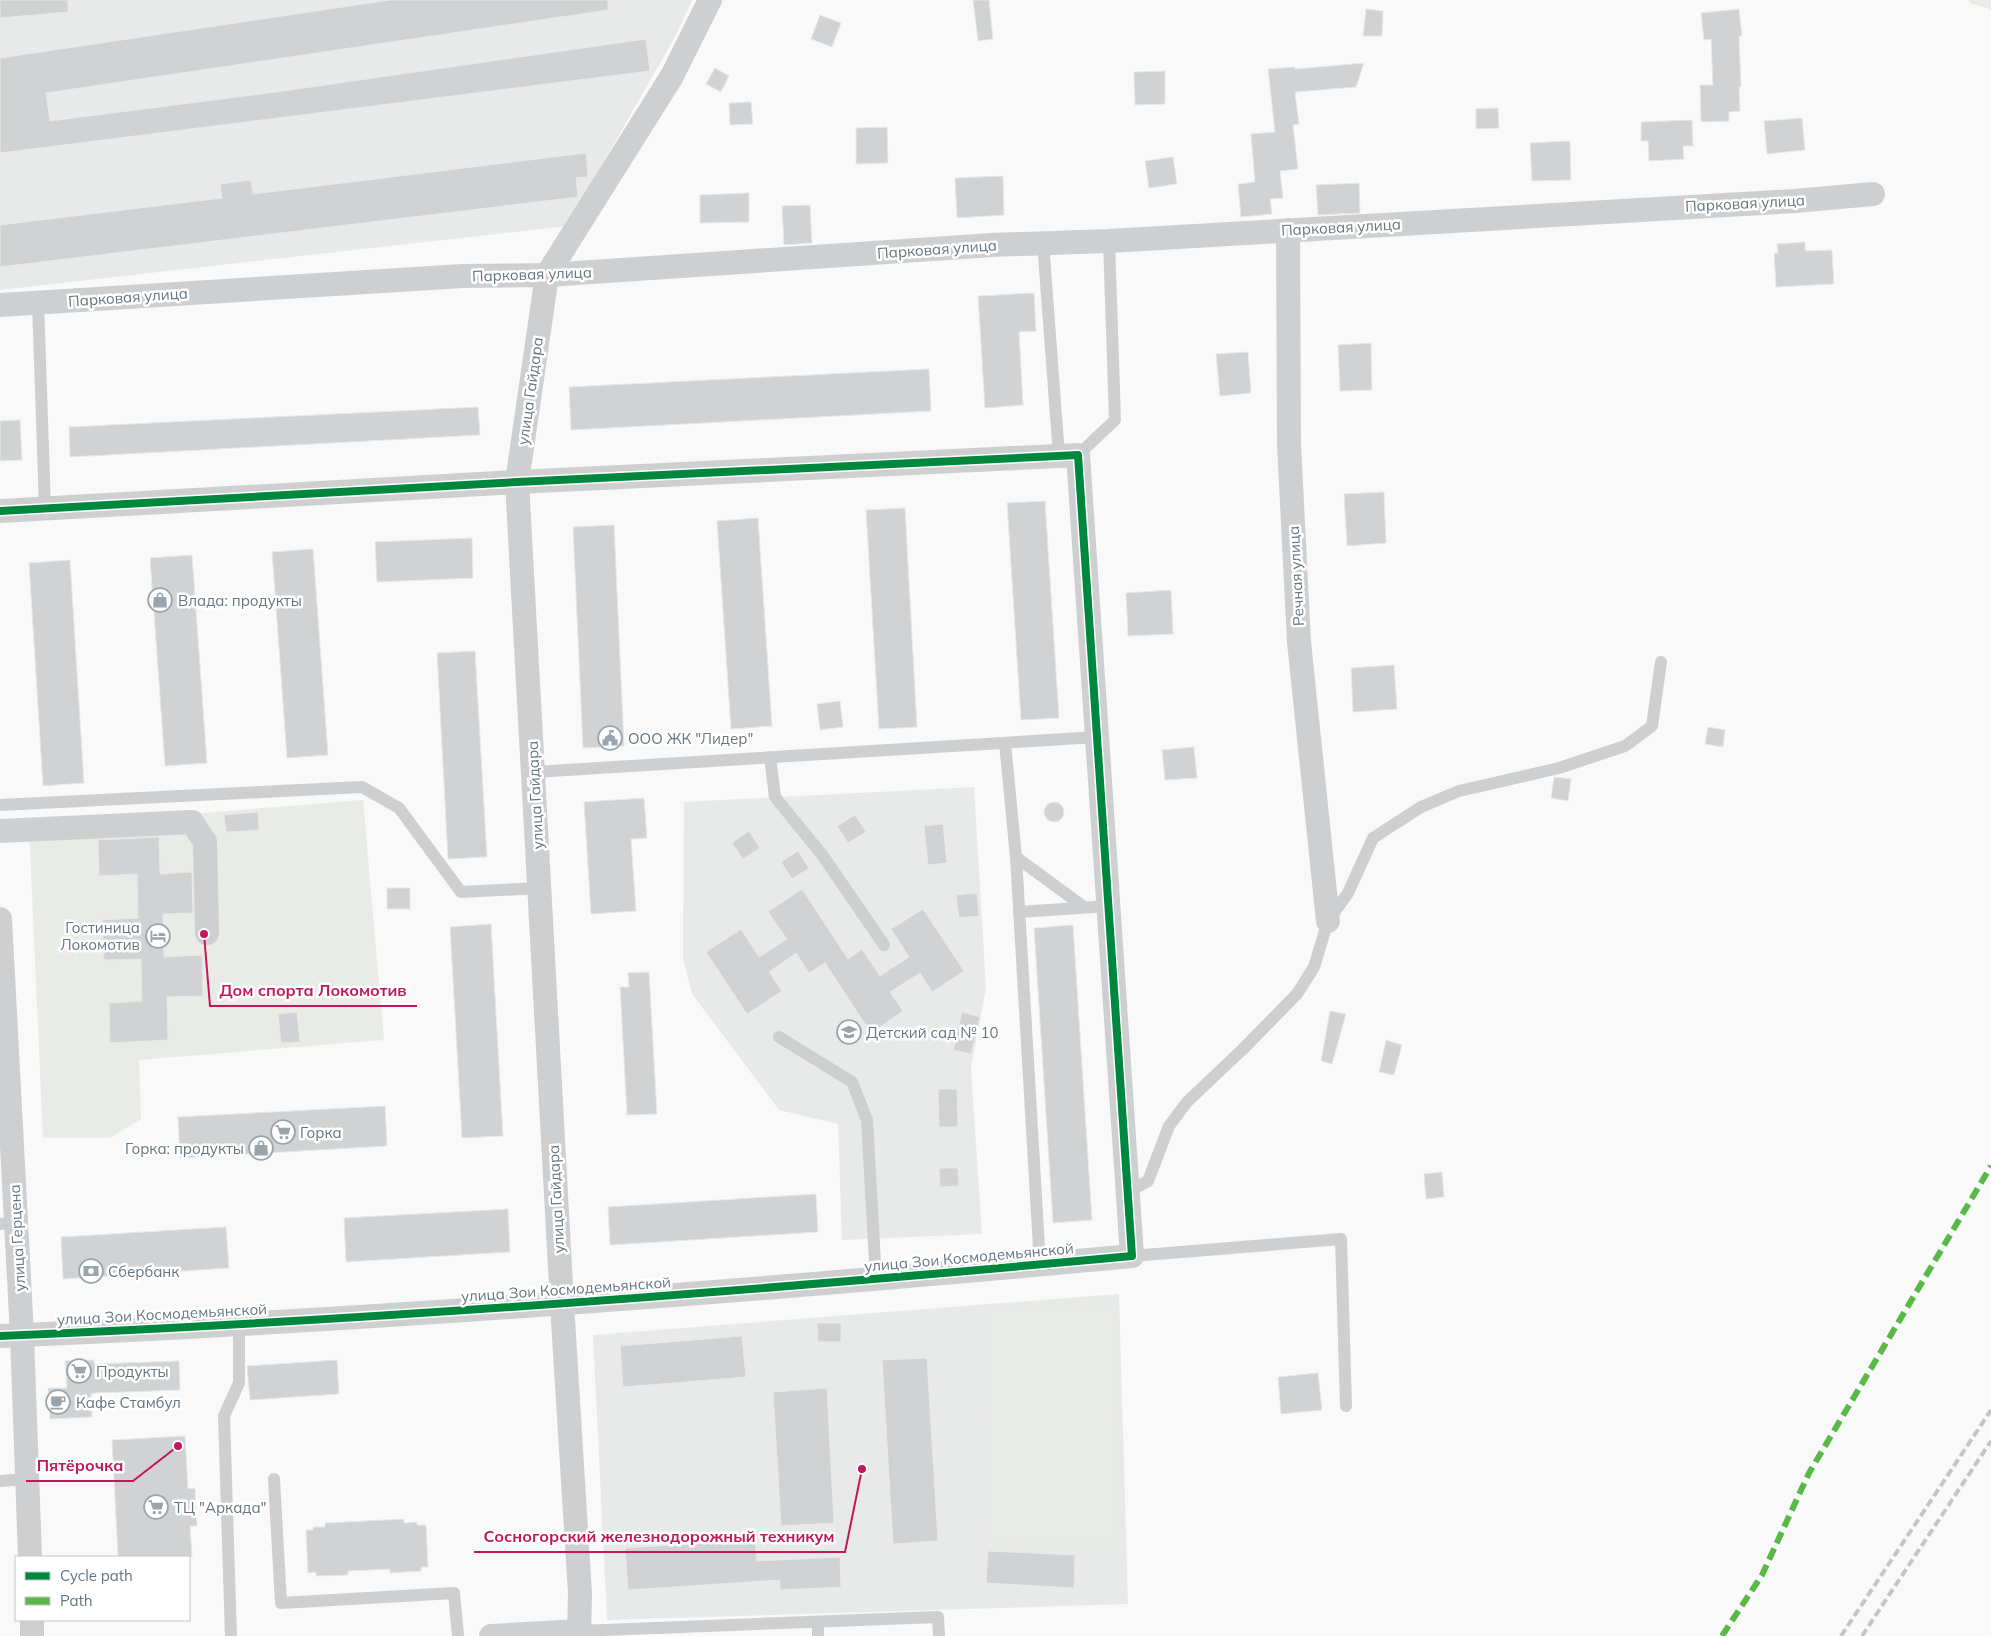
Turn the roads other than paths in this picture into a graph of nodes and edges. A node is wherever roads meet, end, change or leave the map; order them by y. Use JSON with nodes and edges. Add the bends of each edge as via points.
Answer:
{"nodes":[{"id":1,"x":710,"y":0,"type":"edge"},
{"id":2,"x":1873,"y":194,"type":"dead end"},
{"id":3,"x":1288,"y":230,"type":"junction"},
{"id":4,"x":1109,"y":241,"type":"junction"},
{"id":5,"x":1043,"y":242,"type":"junction"},
{"id":6,"x":546,"y":276,"type":"junction"},
{"id":7,"x":38,"y":302,"type":"junction"},
{"id":8,"x":0,"y":305,"type":"edge"},
{"id":9,"x":1068,"y":456,"type":"junction"},
{"id":10,"x":517,"y":482,"type":"junction"},
{"id":11,"x":45,"y":509,"type":"junction"},
{"id":12,"x":0,"y":511,"type":"edge"},
{"id":13,"x":1661,"y":662,"type":"dead end"},
{"id":14,"x":1097,"y":737,"type":"junction"},
{"id":15,"x":1005,"y":743,"type":"junction"},
{"id":16,"x":770,"y":757,"type":"junction"},
{"id":17,"x":534,"y":772,"type":"junction"},
{"id":18,"x":0,"y":805,"type":"edge"},
{"id":19,"x":0,"y":831,"type":"edge"},
{"id":20,"x":1016,"y":857,"type":"junction"},
{"id":21,"x":540,"y":888,"type":"junction"},
{"id":22,"x":1109,"y":906,"type":"junction"},
{"id":23,"x":1084,"y":907,"type":"junction"},
{"id":24,"x":1019,"y":912,"type":"junction"},
{"id":25,"x":0,"y":919,"type":"edge"},
{"id":26,"x":1328,"y":920,"type":"junction"},
{"id":27,"x":207,"y":933,"type":"dead end"},
{"id":28,"x":884,"y":945,"type":"dead end"},
{"id":29,"x":779,"y":1037,"type":"dead end"},
{"id":30,"x":1128,"y":1192,"type":"junction"},
{"id":31,"x":8,"y":1224,"type":"edge"},
{"id":32,"x":1132,"y":1256,"type":"junction"},
{"id":33,"x":1040,"y":1265,"type":"junction"},
{"id":34,"x":876,"y":1280,"type":"junction"},
{"id":35,"x":562,"y":1304,"type":"junction"},
{"id":36,"x":239,"y":1325,"type":"junction"},
{"id":37,"x":11,"y":1335,"type":"edge"},
{"id":38,"x":1346,"y":1406,"type":"dead end"},
{"id":39,"x":28,"y":1479,"type":"junction"},
{"id":40,"x":274,"y":1479,"type":"dead end"},
{"id":41,"x":0,"y":1481,"type":"edge"},
{"id":42,"x":30,"y":1556,"type":"edge"},
{"id":43,"x":32,"y":1621,"type":"edge"},
{"id":44,"x":818,"y":1622,"type":"junction"},
{"id":45,"x":579,"y":1634,"type":"edge"},
{"id":46,"x":32,"y":1636,"type":"edge"},
{"id":47,"x":231,"y":1636,"type":"edge"},
{"id":48,"x":458,"y":1636,"type":"edge"},
{"id":49,"x":491,"y":1636,"type":"edge"},
{"id":50,"x":818,"y":1636,"type":"edge"},
{"id":51,"x":939,"y":1636,"type":"edge"}],
"edges":[{"from":1,"to":6,"type":"street","name":"улица Гайдара","via":[[672,76]]},
{"from":2,"to":3,"type":"street","name":"Парковая улица","via":[[1785,202]]},
{"from":3,"to":4,"type":"street","name":"Парковая улица"},
{"from":3,"to":26,"type":"street","name":"Речная улица","via":[[1289,444],[1299,642]]},
{"from":4,"to":5,"type":"street","name":"Парковая улица"},
{"from":4,"to":9,"type":"lane","via":[[1115,420]]},
{"from":5,"to":6,"type":"street","name":"Парковая улица"},
{"from":5,"to":9,"type":"lane"},
{"from":6,"to":7,"type":"street","name":"Парковая улица","via":[[464,276]]},
{"from":6,"to":10,"type":"street","name":"улица Гайдара"},
{"from":7,"to":8,"type":"street","name":"Парковая улица"},
{"from":7,"to":11,"type":"lane"},
{"from":9,"to":10,"type":"street"},
{"from":9,"to":14,"type":"street"},
{"from":10,"to":11,"type":"street"},
{"from":10,"to":17,"type":"street","name":"улица Гайдара"},
{"from":11,"to":12,"type":"street"},
{"from":13,"to":26,"type":"lane","via":[[1652,726],[1624,746],[1559,768],[1459,791],[1421,807],[1374,838],[1348,893]]},
{"from":14,"to":15,"type":"lane"},
{"from":14,"to":22,"type":"street"},
{"from":15,"to":16,"type":"lane"},
{"from":15,"to":20,"type":"lane"},
{"from":16,"to":17,"type":"lane"},
{"from":16,"to":28,"type":"lane","via":[[775,797],[823,856]]},
{"from":17,"to":21,"type":"street","name":"улица Гайдара"},
{"from":18,"to":21,"type":"lane","via":[[362,787],[399,808],[461,892]]},
{"from":19,"to":27,"type":"street","via":[[192,822],[206,842]]},
{"from":20,"to":23,"type":"lane"},
{"from":20,"to":24,"type":"lane"},
{"from":21,"to":35,"type":"street","name":"улица Гайдара"},
{"from":22,"to":23,"type":"lane"},
{"from":22,"to":30,"type":"street"},
{"from":23,"to":24,"type":"lane"},
{"from":24,"to":33,"type":"lane"},
{"from":25,"to":31,"type":"street","name":"улица Герцена"},
{"from":26,"to":30,"type":"lane","via":[[1314,967],[1297,994],[1187,1102],[1169,1126],[1148,1181]]},
{"from":29,"to":34,"type":"lane","via":[[852,1082],[867,1120]]},
{"from":30,"to":32,"type":"street"},
{"from":31,"to":37,"type":"street","name":"улица Герцена"},
{"from":32,"to":33,"type":"street","name":"улица Зои Космодемьянской"},
{"from":32,"to":38,"type":"lane","via":[[1341,1239]]},
{"from":33,"to":34,"type":"street","name":"улица Зои Космодемьянской"},
{"from":34,"to":35,"type":"street","name":"улица Зои Космодемьянской"},
{"from":35,"to":36,"type":"street","name":"улица Зои Космодемьянской"},
{"from":35,"to":45,"type":"street","name":"улица Гайдара","via":[[580,1593]]},
{"from":36,"to":37,"type":"street","name":"улица Зои Космодемьянской"},
{"from":36,"to":47,"type":"lane","via":[[239,1383],[224,1416]]},
{"from":37,"to":39,"type":"street","name":"улица Герцена"},
{"from":39,"to":41,"type":"lane"},
{"from":39,"to":42,"type":"street","name":"улица Герцена"},
{"from":40,"to":48,"type":"lane","via":[[281,1603],[454,1592]]},
{"from":43,"to":46,"type":"street"},
{"from":44,"to":45,"type":"lane"},
{"from":44,"to":50,"type":"lane"},
{"from":44,"to":51,"type":"lane","via":[[938,1617]]},
{"from":45,"to":49,"type":"street"}]}
